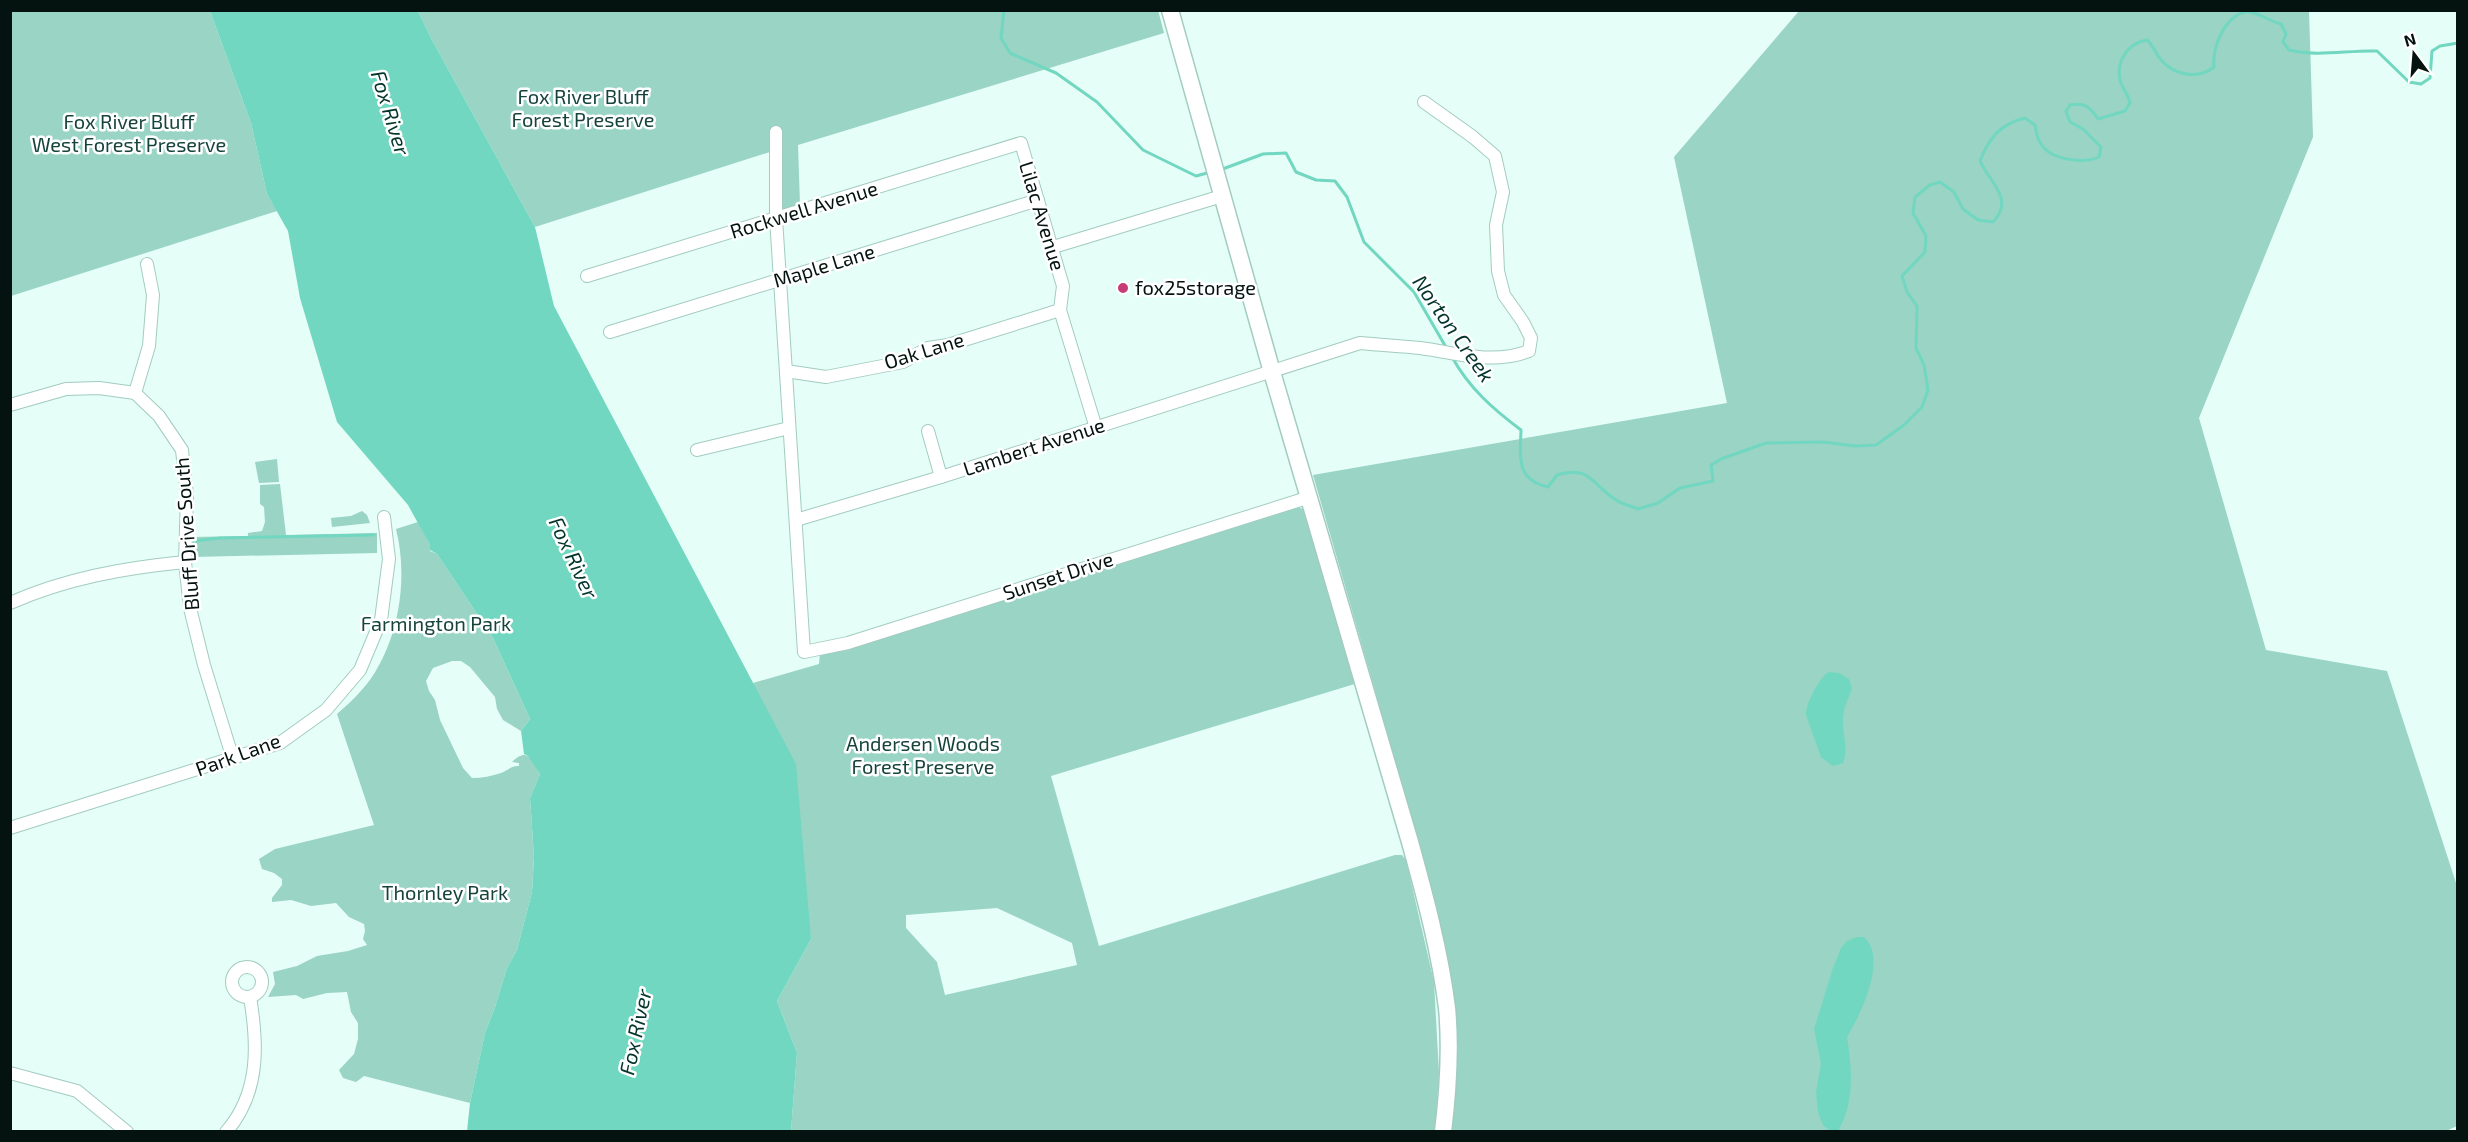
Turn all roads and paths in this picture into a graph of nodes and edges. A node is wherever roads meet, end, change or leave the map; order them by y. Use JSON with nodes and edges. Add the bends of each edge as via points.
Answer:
{"nodes":[{"id":1,"x":1170,"y":10,"type":"edge"},
{"id":2,"x":1424,"y":102,"type":"dead end"},
{"id":3,"x":776,"y":132,"type":"dead end"},
{"id":4,"x":1020,"y":143,"type":"joint"},
{"id":5,"x":1220,"y":189,"type":"junction"},
{"id":6,"x":1038,"y":200,"type":"junction"},
{"id":7,"x":776,"y":218,"type":"junction"},
{"id":8,"x":1050,"y":248,"type":"junction"},
{"id":9,"x":147,"y":264,"type":"dead end"},
{"id":10,"x":587,"y":276,"type":"dead end"},
{"id":11,"x":780,"y":279,"type":"junction"},
{"id":12,"x":1060,"y":309,"type":"junction"},
{"id":13,"x":610,"y":332,"type":"dead end"},
{"id":14,"x":786,"y":371,"type":"junction"},
{"id":15,"x":1272,"y":372,"type":"junction"},
{"id":16,"x":135,"y":393,"type":"junction"},
{"id":17,"x":10,"y":405,"type":"edge"},
{"id":18,"x":789,"y":428,"type":"junction"},
{"id":19,"x":1096,"y":428,"type":"junction"},
{"id":20,"x":928,"y":431,"type":"dead end"},
{"id":21,"x":697,"y":450,"type":"dead end"},
{"id":22,"x":941,"y":477,"type":"junction"},
{"id":23,"x":1310,"y":496,"type":"junction"},
{"id":24,"x":384,"y":517,"type":"dead end"},
{"id":25,"x":795,"y":520,"type":"junction"},
{"id":26,"x":185,"y":562,"type":"junction"},
{"id":27,"x":10,"y":603,"type":"edge"},
{"id":28,"x":233,"y":759,"type":"junction"},
{"id":29,"x":10,"y":828,"type":"edge"},
{"id":30,"x":250,"y":997,"type":"dead end"},
{"id":31,"x":10,"y":1073,"type":"edge"},
{"id":32,"x":127,"y":1131,"type":"edge"},
{"id":33,"x":226,"y":1131,"type":"edge"},
{"id":34,"x":1443,"y":1131,"type":"edge"}],
"edges":[{"from":1,"to":5,"type":"main road"},
{"from":2,"to":15,"type":"street","name":"Lambert Avenue","via":[[1495,156],[1503,192],[1496,225],[1498,271],[1504,295],[1531,338],[1529,351],[1512,357],[1487,358],[1360,343]]},
{"from":3,"to":7,"type":"street"},
{"from":4,"to":6,"type":"street","name":"Lilac Avenue"},
{"from":4,"to":7,"type":"street","name":"Rockwell Avenue"},
{"from":5,"to":8,"type":"street"},
{"from":5,"to":15,"type":"main road"},
{"from":6,"to":8,"type":"street","name":"Lilac Avenue"},
{"from":6,"to":11,"type":"street","name":"Maple Lane"},
{"from":7,"to":10,"type":"street","name":"Rockwell Avenue"},
{"from":7,"to":11,"type":"street"},
{"from":8,"to":12,"type":"street","name":"Lilac Avenue","via":[[1063,286]]},
{"from":9,"to":16,"type":"street","via":[[153,295],[149,346]]},
{"from":11,"to":13,"type":"street","name":"Maple Lane"},
{"from":11,"to":14,"type":"street"},
{"from":12,"to":14,"type":"street","name":"Oak Lane","via":[[928,348],[903,362],[826,376]]},
{"from":12,"to":19,"type":"street","name":"Lilac Avenue"},
{"from":14,"to":18,"type":"street"},
{"from":15,"to":19,"type":"street","name":"Lambert Avenue"},
{"from":15,"to":23,"type":"main road"},
{"from":16,"to":17,"type":"street","via":[[66,389]]},
{"from":16,"to":26,"type":"street","name":"Bluff Drive South","via":[[159,416],[182,450],[187,495]]},
{"from":18,"to":21,"type":"street"},
{"from":18,"to":25,"type":"street"},
{"from":19,"to":22,"type":"street","name":"Lambert Avenue"},
{"from":20,"to":22,"type":"street"},
{"from":22,"to":25,"type":"street","name":"Lambert Avenue"},
{"from":23,"to":25,"type":"street","name":"Sunset Drive","via":[[848,643],[804,652]]},
{"from":23,"to":34,"type":"main road","via":[[1410,842],[1438,955],[1449,1051]]},
{"from":24,"to":28,"type":"street","name":"Park Lane","via":[[389,559],[386,592],[381,620],[360,670],[326,710],[280,742]]},
{"from":26,"to":27,"type":"street","via":[[79,578]]},
{"from":26,"to":28,"type":"street","name":"Bluff Drive South","via":[[190,608]]},
{"from":28,"to":29,"type":"street","name":"Park Lane"},
{"from":30,"to":33,"type":"street","via":[[256,1030],[255,1067],[240,1116]]},
{"from":31,"to":32,"type":"street","via":[[77,1091]]}]}
